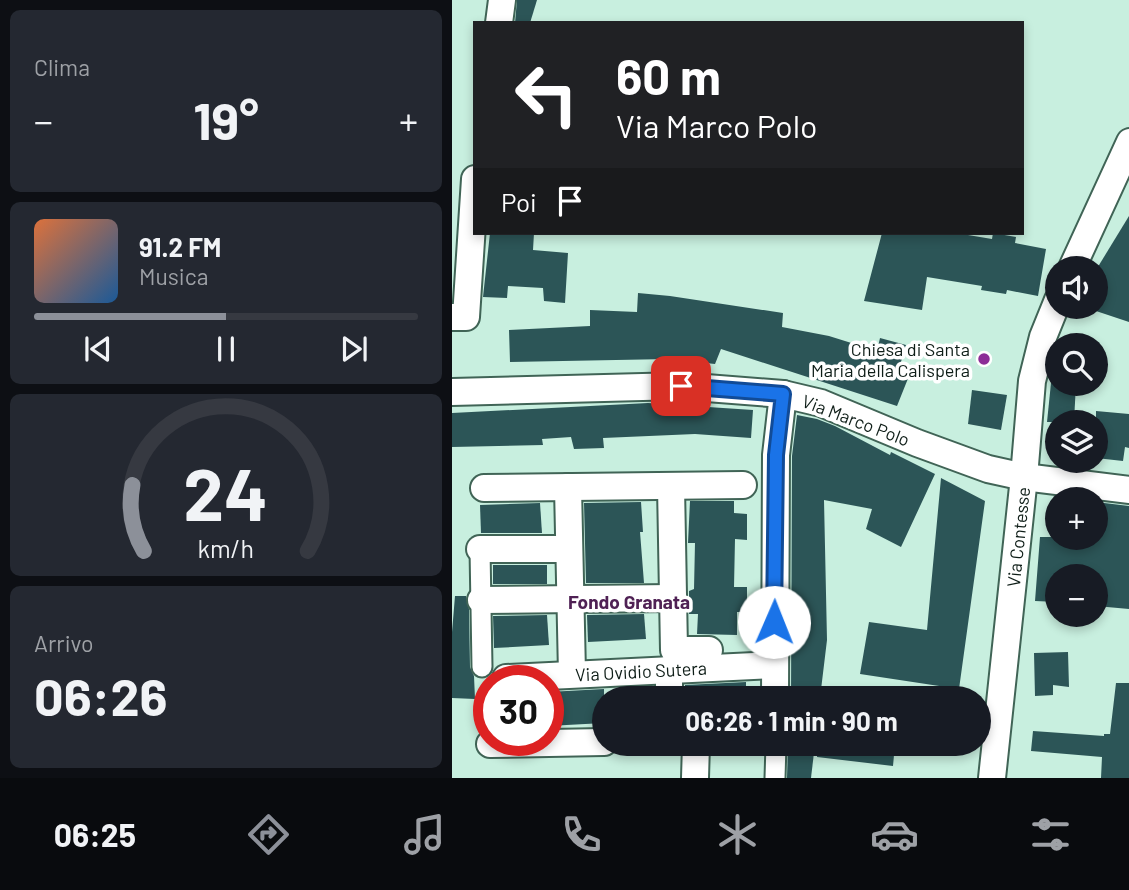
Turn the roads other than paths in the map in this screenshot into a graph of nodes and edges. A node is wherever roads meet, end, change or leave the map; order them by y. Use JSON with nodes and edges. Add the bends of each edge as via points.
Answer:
{"nodes":[{"id":1,"x":502,"y":0,"type":"edge"},
{"id":2,"x":499,"y":21,"type":"edge"},
{"id":3,"x":1129,"y":142,"type":"edge"},
{"id":4,"x":1122,"y":178,"type":"edge"},
{"id":5,"x":473,"y":210,"type":"edge"},
{"id":6,"x":1079,"y":256,"type":"edge"},
{"id":7,"x":452,"y":317,"type":"edge"},
{"id":8,"x":1050,"y":319,"type":"edge"},
{"id":9,"x":452,"y":392,"type":"edge"},
{"id":10,"x":783,"y":394,"type":"junction"},
{"id":11,"x":1024,"y":477,"type":"junction"},
{"id":12,"x":743,"y":485,"type":"dead end"},
{"id":13,"x":671,"y":486,"type":"junction"},
{"id":14,"x":568,"y":487,"type":"junction"},
{"id":15,"x":484,"y":488,"type":"dead end"},
{"id":16,"x":1129,"y":490,"type":"edge"},
{"id":17,"x":569,"y":549,"type":"junction"},
{"id":18,"x":480,"y":550,"type":"joint"},
{"id":19,"x":673,"y":598,"type":"junction"},
{"id":20,"x":570,"y":599,"type":"junction"},
{"id":21,"x":481,"y":600,"type":"junction"},
{"id":22,"x":775,"y":657,"type":"junction"},
{"id":23,"x":671,"y":660,"type":"junction"},
{"id":24,"x":482,"y":665,"type":"edge"},
{"id":25,"x":564,"y":674,"type":"edge"},
{"id":26,"x":572,"y":674,"type":"junction"},
{"id":27,"x":670,"y":686,"type":"edge"},
{"id":28,"x":775,"y":686,"type":"edge"},
{"id":29,"x":592,"y":742,"type":"edge"},
{"id":30,"x":564,"y":743,"type":"edge"},
{"id":31,"x":696,"y":756,"type":"edge"},
{"id":32,"x":776,"y":756,"type":"edge"},
{"id":33,"x":695,"y":778,"type":"edge"},
{"id":34,"x":775,"y":778,"type":"edge"},
{"id":35,"x":992,"y":778,"type":"edge"}],
"edges":[{"from":1,"to":2,"type":"street"},
{"from":3,"to":4,"type":"street"},
{"from":4,"to":6,"type":"street"},
{"from":5,"to":7,"type":"street","via":[[466,317]]},
{"from":8,"to":11,"type":"street","name":"Via Contesse","via":[[1032,381]]},
{"from":9,"to":10,"type":"street","name":"Via Marco Polo","via":[[681,386]]},
{"from":10,"to":11,"type":"street","name":"Via Marco Polo","via":[[821,403],[973,464]]},
{"from":10,"to":22,"type":"street","via":[[776,455]]},
{"from":11,"to":16,"type":"street","name":"Via Marco Polo"},
{"from":11,"to":35,"type":"street","name":"Via Contesse"},
{"from":12,"to":13,"type":"street"},
{"from":13,"to":14,"type":"street"},
{"from":13,"to":19,"type":"street"},
{"from":14,"to":15,"type":"street"},
{"from":14,"to":17,"type":"street"},
{"from":17,"to":18,"type":"street"},
{"from":17,"to":20,"type":"street"},
{"from":18,"to":21,"type":"street"},
{"from":19,"to":20,"type":"street"},
{"from":19,"to":23,"type":"street"},
{"from":20,"to":21,"type":"street"},
{"from":20,"to":26,"type":"street"},
{"from":21,"to":24,"type":"street"},
{"from":22,"to":23,"type":"street","name":"Via Ovidio Sutera"},
{"from":22,"to":28,"type":"street"},
{"from":23,"to":26,"type":"street","name":"Via Ovidio Sutera"},
{"from":23,"to":27,"type":"street"},
{"from":25,"to":26,"type":"street","name":"Via Ovidio Sutera"},
{"from":29,"to":30,"type":"street"},
{"from":31,"to":33,"type":"street"},
{"from":32,"to":34,"type":"street"}]}
